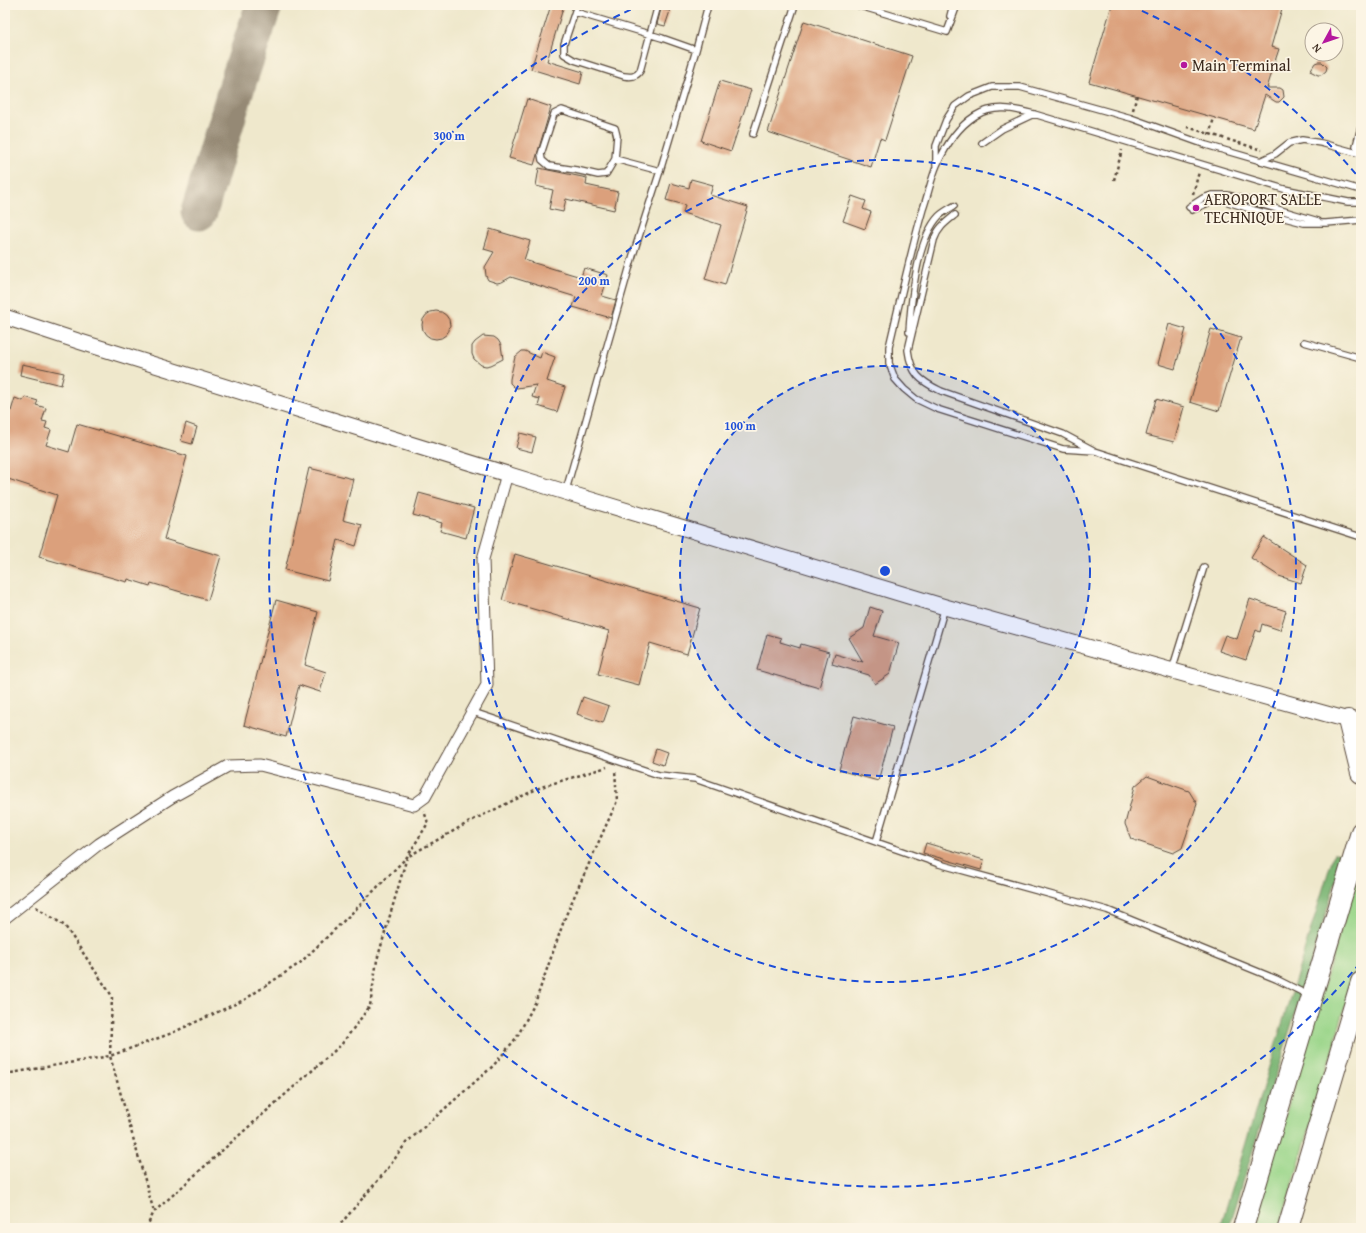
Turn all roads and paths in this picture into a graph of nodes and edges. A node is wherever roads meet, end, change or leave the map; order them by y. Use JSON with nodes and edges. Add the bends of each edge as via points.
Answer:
{"nodes":[{"id":1,"x":577,"y":5,"type":"edge"},
{"id":2,"x":658,"y":5,"type":"edge"},
{"id":3,"x":708,"y":5,"type":"edge"},
{"id":4,"x":795,"y":5,"type":"edge"},
{"id":5,"x":857,"y":5,"type":"edge"},
{"id":6,"x":952,"y":5,"type":"edge"},
{"id":7,"x":957,"y":5,"type":"edge"},
{"id":8,"x":575,"y":12,"type":"junction"},
{"id":9,"x":947,"y":32,"type":"junction"},
{"id":10,"x":650,"y":34,"type":"junction"},
{"id":11,"x":696,"y":50,"type":"junction"},
{"id":12,"x":1034,"y":114,"type":"junction"},
{"id":13,"x":1361,"y":127,"type":"edge"},
{"id":14,"x":752,"y":134,"type":"dead end"},
{"id":15,"x":982,"y":143,"type":"dead end"},
{"id":16,"x":1361,"y":154,"type":"edge"},
{"id":17,"x":615,"y":159,"type":"junction"},
{"id":18,"x":1260,"y":161,"type":"junction"},
{"id":19,"x":936,"y":167,"type":"junction"},
{"id":20,"x":660,"y":171,"type":"junction"},
{"id":21,"x":1361,"y":190,"type":"edge"},
{"id":22,"x":1361,"y":202,"type":"edge"},
{"id":23,"x":954,"y":206,"type":"dead end"},
{"id":24,"x":1190,"y":209,"type":"dead end"},
{"id":25,"x":955,"y":216,"type":"dead end"},
{"id":26,"x":1361,"y":220,"type":"edge"},
{"id":27,"x":5,"y":317,"type":"edge"},
{"id":28,"x":1304,"y":342,"type":"dead end"},
{"id":29,"x":908,"y":350,"type":"junction"},
{"id":30,"x":1361,"y":358,"type":"edge"},
{"id":31,"x":1095,"y":451,"type":"junction"},
{"id":32,"x":507,"y":474,"type":"junction"},
{"id":33,"x":565,"y":492,"type":"junction"},
{"id":34,"x":1361,"y":537,"type":"edge"},
{"id":35,"x":1204,"y":567,"type":"dead end"},
{"id":36,"x":945,"y":607,"type":"junction"},
{"id":37,"x":1172,"y":670,"type":"junction"},
{"id":38,"x":472,"y":712,"type":"junction"},
{"id":39,"x":1358,"y":719,"type":"edge"},
{"id":40,"x":615,"y":765,"type":"dead end"},
{"id":41,"x":607,"y":767,"type":"dead end"},
{"id":42,"x":1361,"y":773,"type":"edge"},
{"id":43,"x":421,"y":800,"type":"junction"},
{"id":44,"x":1361,"y":832,"type":"edge"},
{"id":45,"x":876,"y":842,"type":"junction"},
{"id":46,"x":407,"y":857,"type":"junction"},
{"id":47,"x":27,"y":901,"type":"junction"},
{"id":48,"x":5,"y":918,"type":"edge"},
{"id":49,"x":1361,"y":982,"type":"edge"},
{"id":50,"x":1312,"y":996,"type":"junction"},
{"id":51,"x":110,"y":1056,"type":"junction"},
{"id":52,"x":5,"y":1074,"type":"edge"},
{"id":53,"x":154,"y":1212,"type":"junction"},
{"id":54,"x":146,"y":1228,"type":"edge"},
{"id":55,"x":337,"y":1228,"type":"edge"},
{"id":56,"x":1243,"y":1228,"type":"edge"},
{"id":57,"x":1288,"y":1228,"type":"edge"}],
"edges":[{"from":1,"to":8,"type":"lane"},
{"from":2,"to":10,"type":"lane"},
{"from":3,"to":11,"type":"lane"},
{"from":4,"to":14,"type":"lane"},
{"from":5,"to":9,"type":"lane"},
{"from":6,"to":9,"type":"lane"},
{"from":7,"to":9,"type":"lane"},
{"from":8,"to":10,"type":"lane"},
{"from":8,"to":10,"type":"lane","via":[[564,44],[564,54],[574,60],[624,76],[631,77],[640,71]]},
{"from":10,"to":11,"type":"lane"},
{"from":11,"to":20,"type":"lane"},
{"from":12,"to":15,"type":"lane","via":[[1002,129]]},
{"from":12,"to":19,"type":"lane","via":[[1014,108],[992,109],[976,116],[960,130]]},
{"from":12,"to":22,"type":"lane","via":[[1284,189],[1348,202]]},
{"from":13,"to":16,"type":"lane","via":[[1356,146]]},
{"from":16,"to":18,"type":"lane","via":[[1302,140],[1290,143]]},
{"from":17,"to":17,"type":"lane","via":[[606,174],[598,175],[548,166],[542,160],[541,154],[554,114],[562,110],[616,128]]},
{"from":17,"to":20,"type":"lane"},
{"from":18,"to":19,"type":"lane","via":[[1131,118],[1028,89],[992,87],[969,96],[955,106],[946,120],[936,146]]},
{"from":18,"to":21,"type":"lane"},
{"from":19,"to":31,"type":"lane","via":[[915,237],[888,347],[889,363],[895,379],[916,399],[937,409],[1063,449]]},
{"from":20,"to":33,"type":"lane","via":[[633,255]]},
{"from":23,"to":29,"type":"lane","via":[[939,216],[929,230],[923,246],[912,293]]},
{"from":24,"to":26,"type":"lane","via":[[1203,198],[1227,195],[1326,223]]},
{"from":25,"to":29,"type":"lane","via":[[943,224],[934,240]]},
{"from":27,"to":32,"type":"street"},
{"from":28,"to":30,"type":"lane"},
{"from":29,"to":31,"type":"lane","via":[[916,374],[928,384],[1063,434]]},
{"from":31,"to":34,"type":"lane"},
{"from":32,"to":33,"type":"street"},
{"from":32,"to":38,"type":"street","via":[[483,559],[487,685]]},
{"from":33,"to":36,"type":"street"},
{"from":35,"to":37,"type":"lane"},
{"from":36,"to":37,"type":"street"},
{"from":36,"to":45,"type":"lane"},
{"from":37,"to":39,"type":"street"},
{"from":38,"to":43,"type":"street"},
{"from":38,"to":45,"type":"lane","via":[[659,775],[695,779]]},
{"from":39,"to":42,"type":"highway"},
{"from":40,"to":55,"type":"path","via":[[617,800],[566,914],[535,1003],[517,1037],[493,1066],[406,1143],[386,1171]]},
{"from":41,"to":46,"type":"path","via":[[541,787],[473,820]]},
{"from":43,"to":46,"type":"path","via":[[428,823]]},
{"from":43,"to":47,"type":"street","via":[[414,805],[260,765],[228,766],[172,797],[99,844]]},
{"from":44,"to":50,"type":"highway"},
{"from":45,"to":50,"type":"lane","via":[[939,864],[1107,910]]},
{"from":46,"to":51,"type":"path","via":[[300,963],[244,1000],[172,1033]]},
{"from":46,"to":53,"type":"path","via":[[377,960],[370,1006],[341,1045]]},
{"from":47,"to":48,"type":"street"},
{"from":47,"to":51,"type":"path","via":[[65,926],[112,996]]},
{"from":49,"to":57,"type":"highway"},
{"from":50,"to":56,"type":"highway"},
{"from":51,"to":52,"type":"path"},
{"from":51,"to":53,"type":"path"},
{"from":53,"to":54,"type":"path"}]}
